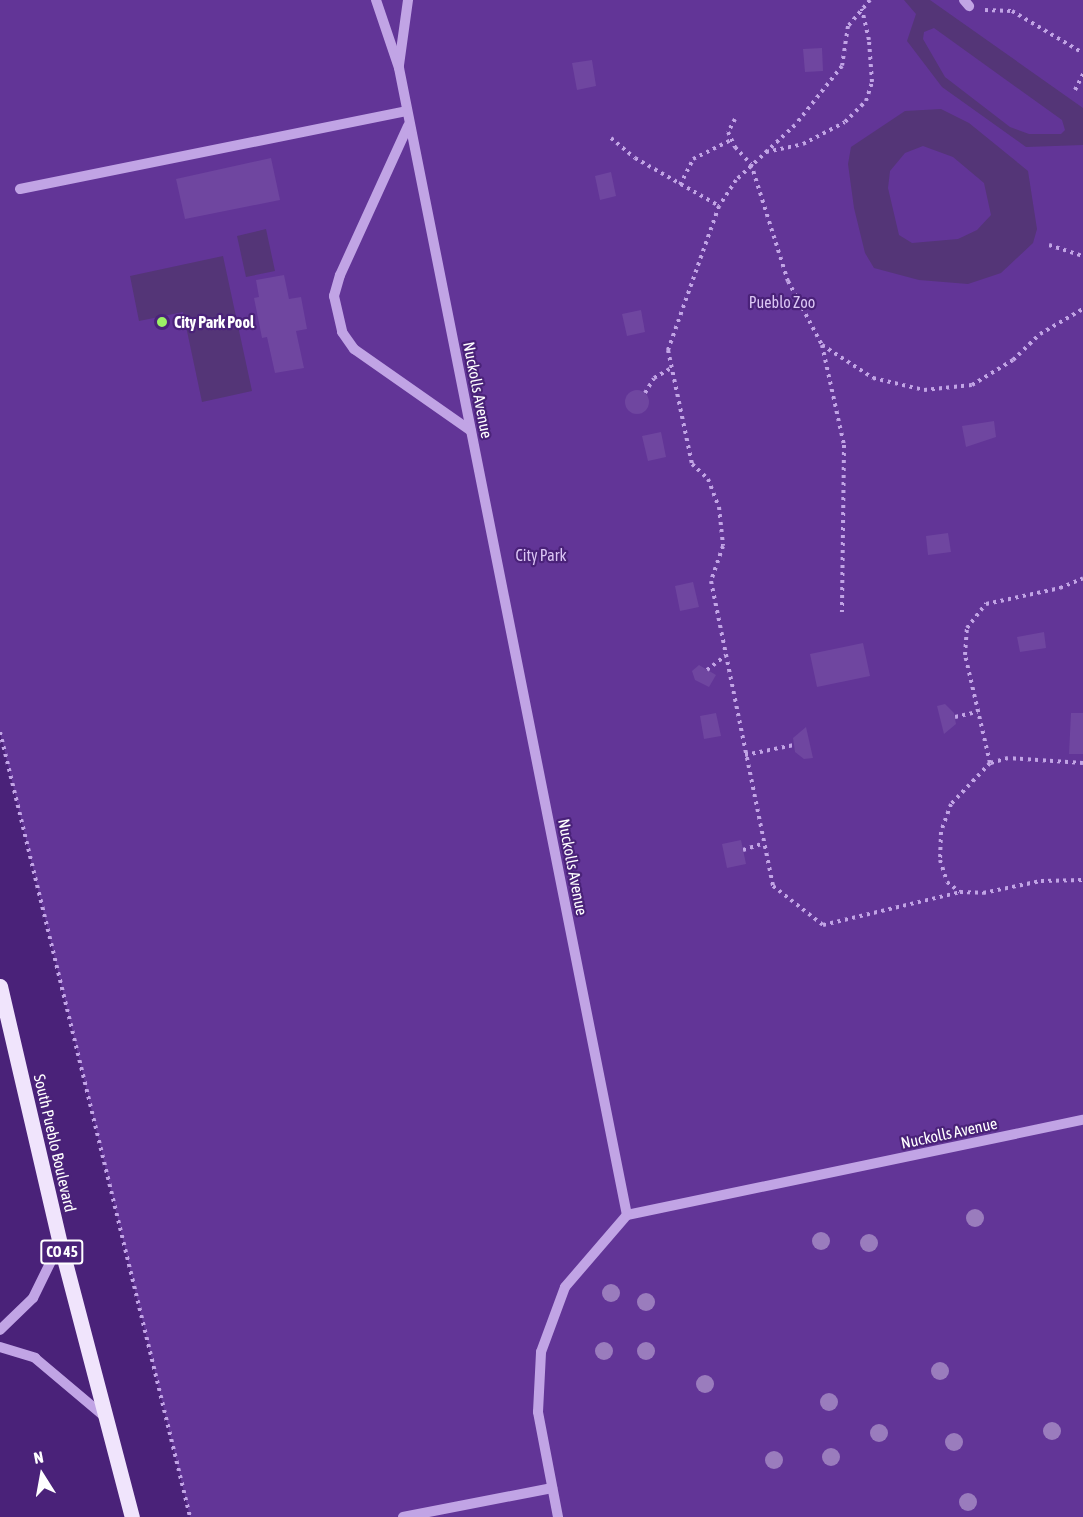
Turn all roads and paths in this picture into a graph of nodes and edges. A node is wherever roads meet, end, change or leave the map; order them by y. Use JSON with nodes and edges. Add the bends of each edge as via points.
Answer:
{"nodes":[{"id":1,"x":376,"y":0,"type":"edge"},
{"id":2,"x":408,"y":0,"type":"edge"},
{"id":3,"x":870,"y":0,"type":"edge"},
{"id":4,"x":966,"y":3,"type":"edge"},
{"id":5,"x":862,"y":9,"type":"junction"},
{"id":6,"x":1083,"y":53,"type":"edge"},
{"id":7,"x":399,"y":68,"type":"junction"},
{"id":8,"x":1083,"y":74,"type":"edge"},
{"id":9,"x":1075,"y":90,"type":"dead end"},
{"id":10,"x":406,"y":111,"type":"junction"},
{"id":11,"x":735,"y":119,"type":"dead end"},
{"id":12,"x":409,"y":126,"type":"junction"},
{"id":13,"x":610,"y":138,"type":"dead end"},
{"id":14,"x":731,"y":140,"type":"junction"},
{"id":15,"x":765,"y":152,"type":"junction"},
{"id":16,"x":752,"y":164,"type":"junction"},
{"id":17,"x":680,"y":185,"type":"junction"},
{"id":18,"x":20,"y":189,"type":"dead end"},
{"id":19,"x":719,"y":206,"type":"junction"},
{"id":20,"x":1050,"y":245,"type":"dead end"},
{"id":21,"x":1083,"y":256,"type":"edge"},
{"id":22,"x":1083,"y":309,"type":"edge"},
{"id":23,"x":822,"y":345,"type":"junction"},
{"id":24,"x":672,"y":368,"type":"junction"},
{"id":25,"x":645,"y":393,"type":"dead end"},
{"id":26,"x":471,"y":431,"type":"junction"},
{"id":27,"x":1083,"y":578,"type":"edge"},
{"id":28,"x":842,"y":612,"type":"dead end"},
{"id":29,"x":726,"y":655,"type":"junction"},
{"id":30,"x":707,"y":670,"type":"dead end"},
{"id":31,"x":977,"y":712,"type":"junction"},
{"id":32,"x":955,"y":717,"type":"dead end"},
{"id":33,"x":0,"y":732,"type":"edge"},
{"id":34,"x":794,"y":745,"type":"dead end"},
{"id":35,"x":745,"y":755,"type":"junction"},
{"id":36,"x":990,"y":763,"type":"junction"},
{"id":37,"x":1083,"y":763,"type":"edge"},
{"id":38,"x":764,"y":843,"type":"junction"},
{"id":39,"x":743,"y":850,"type":"dead end"},
{"id":40,"x":1083,"y":880,"type":"edge"},
{"id":41,"x":960,"y":892,"type":"junction"},
{"id":42,"x":0,"y":986,"type":"edge"},
{"id":43,"x":1083,"y":1120,"type":"edge"},
{"id":44,"x":627,"y":1215,"type":"junction"},
{"id":45,"x":60,"y":1243,"type":"junction"},
{"id":46,"x":0,"y":1330,"type":"edge"},
{"id":47,"x":0,"y":1347,"type":"edge"},
{"id":48,"x":106,"y":1418,"type":"junction"},
{"id":49,"x":552,"y":1488,"type":"junction"},
{"id":50,"x":132,"y":1517,"type":"edge"},
{"id":51,"x":190,"y":1517,"type":"edge"},
{"id":52,"x":403,"y":1517,"type":"edge"},
{"id":53,"x":558,"y":1517,"type":"edge"}],
"edges":[{"from":1,"to":7,"type":"street"},
{"from":2,"to":7,"type":"street"},
{"from":3,"to":5,"type":"path"},
{"from":4,"to":6,"type":"path","via":[[1012,11]]},
{"from":5,"to":15,"type":"path","via":[[848,26],[842,66],[795,125]]},
{"from":5,"to":15,"type":"path","via":[[872,82],[866,101],[845,122],[803,144]]},
{"from":7,"to":10,"type":"street","name":"Nuckolls Avenue"},
{"from":8,"to":9,"type":"path"},
{"from":10,"to":12,"type":"street","name":"Nuckolls Avenue"},
{"from":10,"to":18,"type":"street"},
{"from":11,"to":14,"type":"path","via":[[728,132]]},
{"from":12,"to":26,"type":"street","name":"Nuckolls Avenue"},
{"from":12,"to":26,"type":"street","via":[[334,296],[342,332],[354,349]]},
{"from":13,"to":17,"type":"path"},
{"from":14,"to":16,"type":"path"},
{"from":14,"to":17,"type":"path","via":[[693,159]]},
{"from":15,"to":16,"type":"path"},
{"from":16,"to":19,"type":"path"},
{"from":16,"to":23,"type":"path","via":[[788,281]]},
{"from":17,"to":19,"type":"path"},
{"from":19,"to":24,"type":"path","via":[[668,350]]},
{"from":20,"to":21,"type":"path"},
{"from":22,"to":23,"type":"path","via":[[1040,334],[1013,360],[972,385],[924,390],[873,378]]},
{"from":23,"to":28,"type":"path","via":[[844,445]]},
{"from":24,"to":25,"type":"path","via":[[654,378]]},
{"from":24,"to":29,"type":"path","via":[[692,464],[708,480],[719,507],[723,546],[711,581]]},
{"from":26,"to":44,"type":"street","name":"Nuckolls Avenue"},
{"from":27,"to":31,"type":"path","via":[[1059,588],[986,604],[967,628],[965,655]]},
{"from":29,"to":30,"type":"path"},
{"from":29,"to":35,"type":"path"},
{"from":31,"to":32,"type":"path"},
{"from":31,"to":36,"type":"path"},
{"from":33,"to":51,"type":"path"},
{"from":34,"to":35,"type":"path"},
{"from":35,"to":38,"type":"path"},
{"from":36,"to":37,"type":"path","via":[[1008,758]]},
{"from":36,"to":41,"type":"path","via":[[951,804],[941,832],[940,860],[947,882]]},
{"from":38,"to":39,"type":"path"},
{"from":38,"to":41,"type":"path","via":[[773,886],[823,925]]},
{"from":40,"to":41,"type":"path","via":[[1041,881],[983,893]]},
{"from":42,"to":45,"type":"main road","name":"South Pueblo Boulevard","number":"CO 45"},
{"from":43,"to":44,"type":"street","name":"Nuckolls Avenue"},
{"from":44,"to":49,"type":"street","via":[[565,1287],[544,1343],[537,1382],[538,1412]]},
{"from":45,"to":46,"type":"street","via":[[33,1298]]},
{"from":45,"to":48,"type":"main road","name":"South Pueblo Boulevard","number":"CO 45"},
{"from":47,"to":48,"type":"street","via":[[34,1358]]},
{"from":48,"to":50,"type":"main road","name":"South Pueblo Boulevard","number":"CO 45"},
{"from":49,"to":52,"type":"street"},
{"from":49,"to":53,"type":"street"}]}
